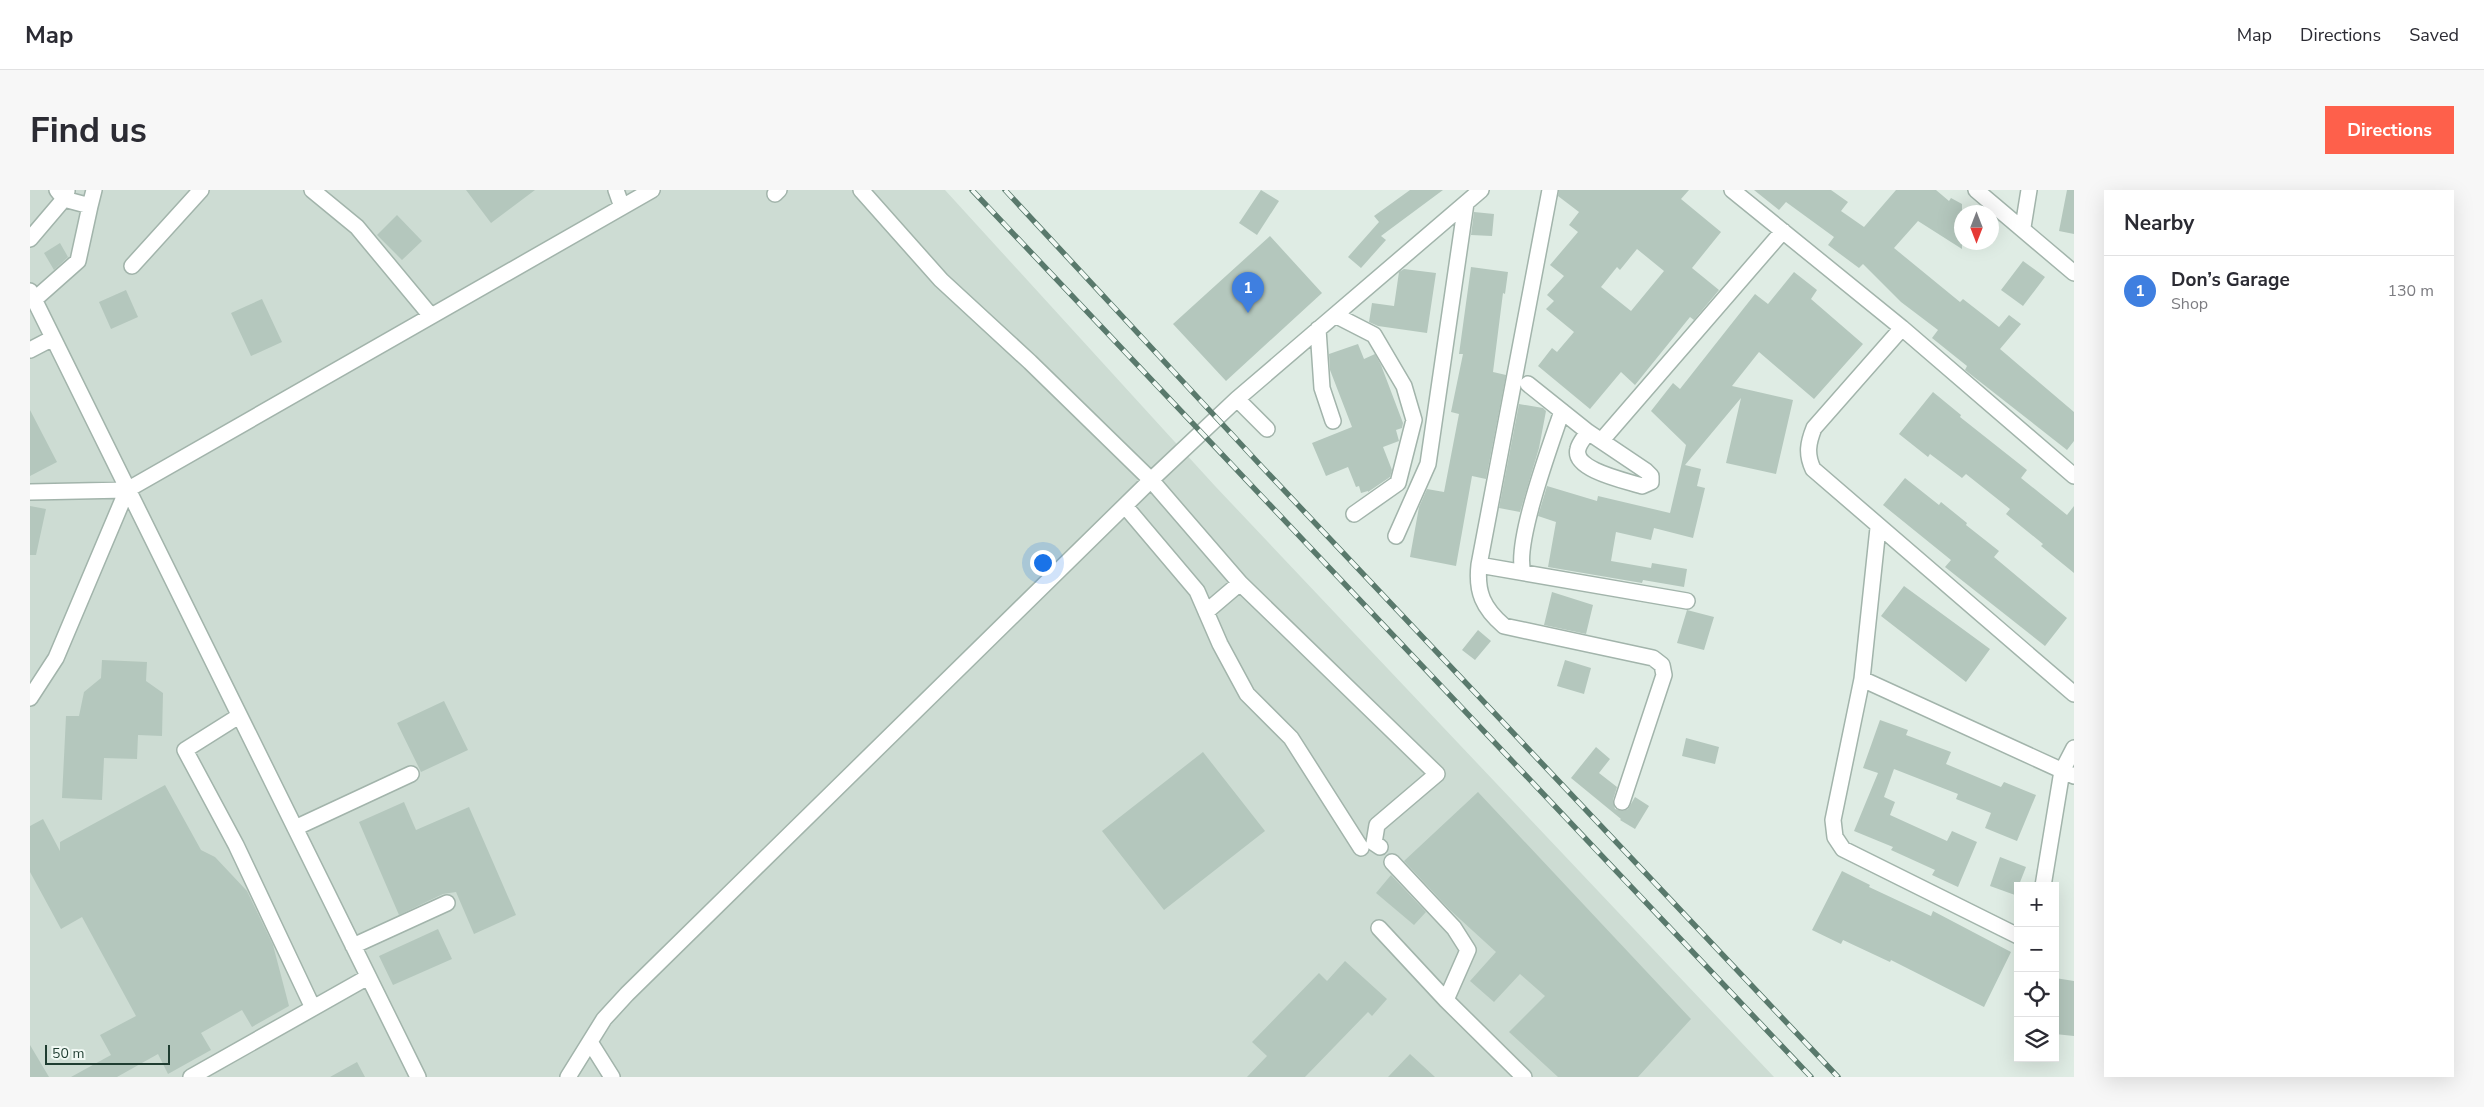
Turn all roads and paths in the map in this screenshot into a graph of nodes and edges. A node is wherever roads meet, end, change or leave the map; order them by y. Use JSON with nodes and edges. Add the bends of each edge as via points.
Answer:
{"nodes":[{"id":1,"x":94,"y":190,"type":"edge"},
{"id":2,"x":201,"y":190,"type":"edge"},
{"id":3,"x":312,"y":190,"type":"edge"},
{"id":4,"x":616,"y":190,"type":"edge"},
{"id":5,"x":652,"y":190,"type":"edge"},
{"id":6,"x":861,"y":190,"type":"edge"},
{"id":7,"x":1482,"y":190,"type":"edge"},
{"id":8,"x":1550,"y":190,"type":"edge"},
{"id":9,"x":1732,"y":190,"type":"edge"},
{"id":10,"x":1976,"y":190,"type":"edge"},
{"id":11,"x":2029,"y":190,"type":"edge"},
{"id":12,"x":63,"y":193,"type":"edge"},
{"id":13,"x":1466,"y":203,"type":"junction"},
{"id":14,"x":90,"y":206,"type":"junction"},
{"id":15,"x":622,"y":207,"type":"junction"},
{"id":16,"x":2023,"y":227,"type":"junction"},
{"id":17,"x":1783,"y":231,"type":"junction"},
{"id":18,"x":30,"y":239,"type":"edge"},
{"id":19,"x":132,"y":266,"type":"dead end"},
{"id":20,"x":2074,"y":273,"type":"edge"},
{"id":21,"x":32,"y":296,"type":"edge"},
{"id":22,"x":1335,"y":315,"type":"junction"},
{"id":23,"x":431,"y":316,"type":"junction"},
{"id":24,"x":1902,"y":328,"type":"junction"},
{"id":25,"x":1318,"y":329,"type":"junction"},
{"id":26,"x":53,"y":338,"type":"junction"},
{"id":27,"x":30,"y":350,"type":"edge"},
{"id":28,"x":1528,"y":384,"type":"dead end"},
{"id":29,"x":1237,"y":400,"type":"junction"},
{"id":30,"x":1562,"y":411,"type":"junction"},
{"id":31,"x":1333,"y":421,"type":"dead end"},
{"id":32,"x":1267,"y":429,"type":"dead end"},
{"id":33,"x":1588,"y":432,"type":"junction"},
{"id":34,"x":1602,"y":440,"type":"junction"},
{"id":35,"x":2074,"y":476,"type":"edge"},
{"id":36,"x":1151,"y":480,"type":"junction"},
{"id":37,"x":127,"y":490,"type":"junction"},
{"id":38,"x":30,"y":492,"type":"edge"},
{"id":39,"x":1125,"y":506,"type":"junction"},
{"id":40,"x":1354,"y":514,"type":"dead end"},
{"id":41,"x":1878,"y":528,"type":"junction"},
{"id":42,"x":1396,"y":536,"type":"dead end"},
{"id":43,"x":1479,"y":565,"type":"junction"},
{"id":44,"x":1523,"y":572,"type":"junction"},
{"id":45,"x":1240,"y":583,"type":"junction"},
{"id":46,"x":1687,"y":601,"type":"dead end"},
{"id":47,"x":1206,"y":612,"type":"junction"},
{"id":48,"x":1862,"y":679,"type":"junction"},
{"id":49,"x":2074,"y":694,"type":"edge"},
{"id":50,"x":30,"y":698,"type":"edge"},
{"id":51,"x":239,"y":716,"type":"junction"},
{"id":52,"x":2074,"y":748,"type":"edge"},
{"id":53,"x":411,"y":774,"type":"dead end"},
{"id":54,"x":2068,"y":774,"type":"edge"},
{"id":55,"x":1622,"y":802,"type":"dead end"},
{"id":56,"x":295,"y":828,"type":"junction"},
{"id":57,"x":1380,"y":847,"type":"dead end"},
{"id":58,"x":1361,"y":848,"type":"dead end"},
{"id":59,"x":1392,"y":862,"type":"dead end"},
{"id":60,"x":2044,"y":882,"type":"edge"},
{"id":61,"x":447,"y":903,"type":"dead end"},
{"id":62,"x":1379,"y":928,"type":"dead end"},
{"id":63,"x":2014,"y":934,"type":"edge"},
{"id":64,"x":353,"y":946,"type":"junction"},
{"id":65,"x":368,"y":977,"type":"junction"},
{"id":66,"x":1446,"y":1000,"type":"junction"},
{"id":67,"x":313,"y":1008,"type":"junction"},
{"id":68,"x":590,"y":1042,"type":"junction"},
{"id":69,"x":191,"y":1077,"type":"edge"},
{"id":70,"x":418,"y":1077,"type":"edge"},
{"id":71,"x":568,"y":1077,"type":"edge"},
{"id":72,"x":612,"y":1077,"type":"edge"},
{"id":73,"x":1524,"y":1077,"type":"edge"}],
"edges":[{"from":1,"to":14,"type":"street"},
{"from":2,"to":19,"type":"street"},
{"from":3,"to":23,"type":"street","via":[[357,227]]},
{"from":4,"to":15,"type":"street"},
{"from":5,"to":15,"type":"street"},
{"from":6,"to":36,"type":"street","via":[[941,280]]},
{"from":7,"to":13,"type":"street"},
{"from":8,"to":43,"type":"street"},
{"from":9,"to":17,"type":"street"},
{"from":10,"to":16,"type":"street"},
{"from":11,"to":16,"type":"street"},
{"from":12,"to":14,"type":"street"},
{"from":12,"to":18,"type":"street"},
{"from":13,"to":22,"type":"street"},
{"from":13,"to":42,"type":"street","via":[[1428,464]]},
{"from":14,"to":21,"type":"street","via":[[78,261]]},
{"from":15,"to":23,"type":"street"},
{"from":16,"to":20,"type":"street"},
{"from":17,"to":24,"type":"street"},
{"from":17,"to":34,"type":"street"},
{"from":21,"to":26,"type":"street"},
{"from":22,"to":25,"type":"street"},
{"from":22,"to":40,"type":"street","via":[[1374,335],[1404,386],[1414,420],[1398,482]]},
{"from":23,"to":37,"type":"street"},
{"from":24,"to":35,"type":"street"},
{"from":24,"to":41,"type":"street","via":[[1814,428],[1809,439],[1808,456],[1813,469]]},
{"from":25,"to":29,"type":"street"},
{"from":25,"to":31,"type":"street","via":[[1322,388]]},
{"from":26,"to":27,"type":"street"},
{"from":26,"to":37,"type":"street"},
{"from":28,"to":30,"type":"street"},
{"from":29,"to":32,"type":"street"},
{"from":29,"to":36,"type":"street"},
{"from":30,"to":33,"type":"street"},
{"from":30,"to":44,"type":"street","via":[[1525,533]]},
{"from":33,"to":34,"type":"street"},
{"from":33,"to":34,"type":"street","via":[[1578,448],[1581,462],[1591,469],[1642,486],[1651,482],[1646,471]]},
{"from":36,"to":39,"type":"street"},
{"from":36,"to":45,"type":"street"},
{"from":37,"to":38,"type":"street"},
{"from":37,"to":50,"type":"street","via":[[56,658]]},
{"from":37,"to":51,"type":"street"},
{"from":39,"to":47,"type":"street","via":[[1190,583]]},
{"from":39,"to":68,"type":"street","via":[[627,994],[604,1019]]},
{"from":41,"to":48,"type":"street"},
{"from":41,"to":49,"type":"street"},
{"from":43,"to":44,"type":"street"},
{"from":43,"to":55,"type":"street","via":[[1478,588],[1488,613],[1504,626],[1653,658],[1662,665],[1664,675]]},
{"from":44,"to":46,"type":"street"},
{"from":45,"to":47,"type":"street"},
{"from":45,"to":57,"type":"street","via":[[1437,774],[1377,825],[1374,843]]},
{"from":47,"to":58,"type":"street","via":[[1247,694],[1291,738]]},
{"from":48,"to":54,"type":"street"},
{"from":48,"to":63,"type":"street","via":[[1833,820],[1835,837],[1843,850]]},
{"from":51,"to":56,"type":"street"},
{"from":51,"to":67,"type":"street","via":[[185,750],[236,845]]},
{"from":52,"to":54,"type":"street"},
{"from":53,"to":56,"type":"street"},
{"from":54,"to":60,"type":"street"},
{"from":56,"to":64,"type":"street"},
{"from":59,"to":66,"type":"street","via":[[1454,928],[1468,950]]},
{"from":61,"to":64,"type":"street"},
{"from":62,"to":66,"type":"street"},
{"from":64,"to":65,"type":"street"},
{"from":65,"to":67,"type":"street"},
{"from":65,"to":70,"type":"street"},
{"from":66,"to":73,"type":"street"},
{"from":67,"to":69,"type":"street"},
{"from":68,"to":71,"type":"street"},
{"from":68,"to":72,"type":"street"}]}
